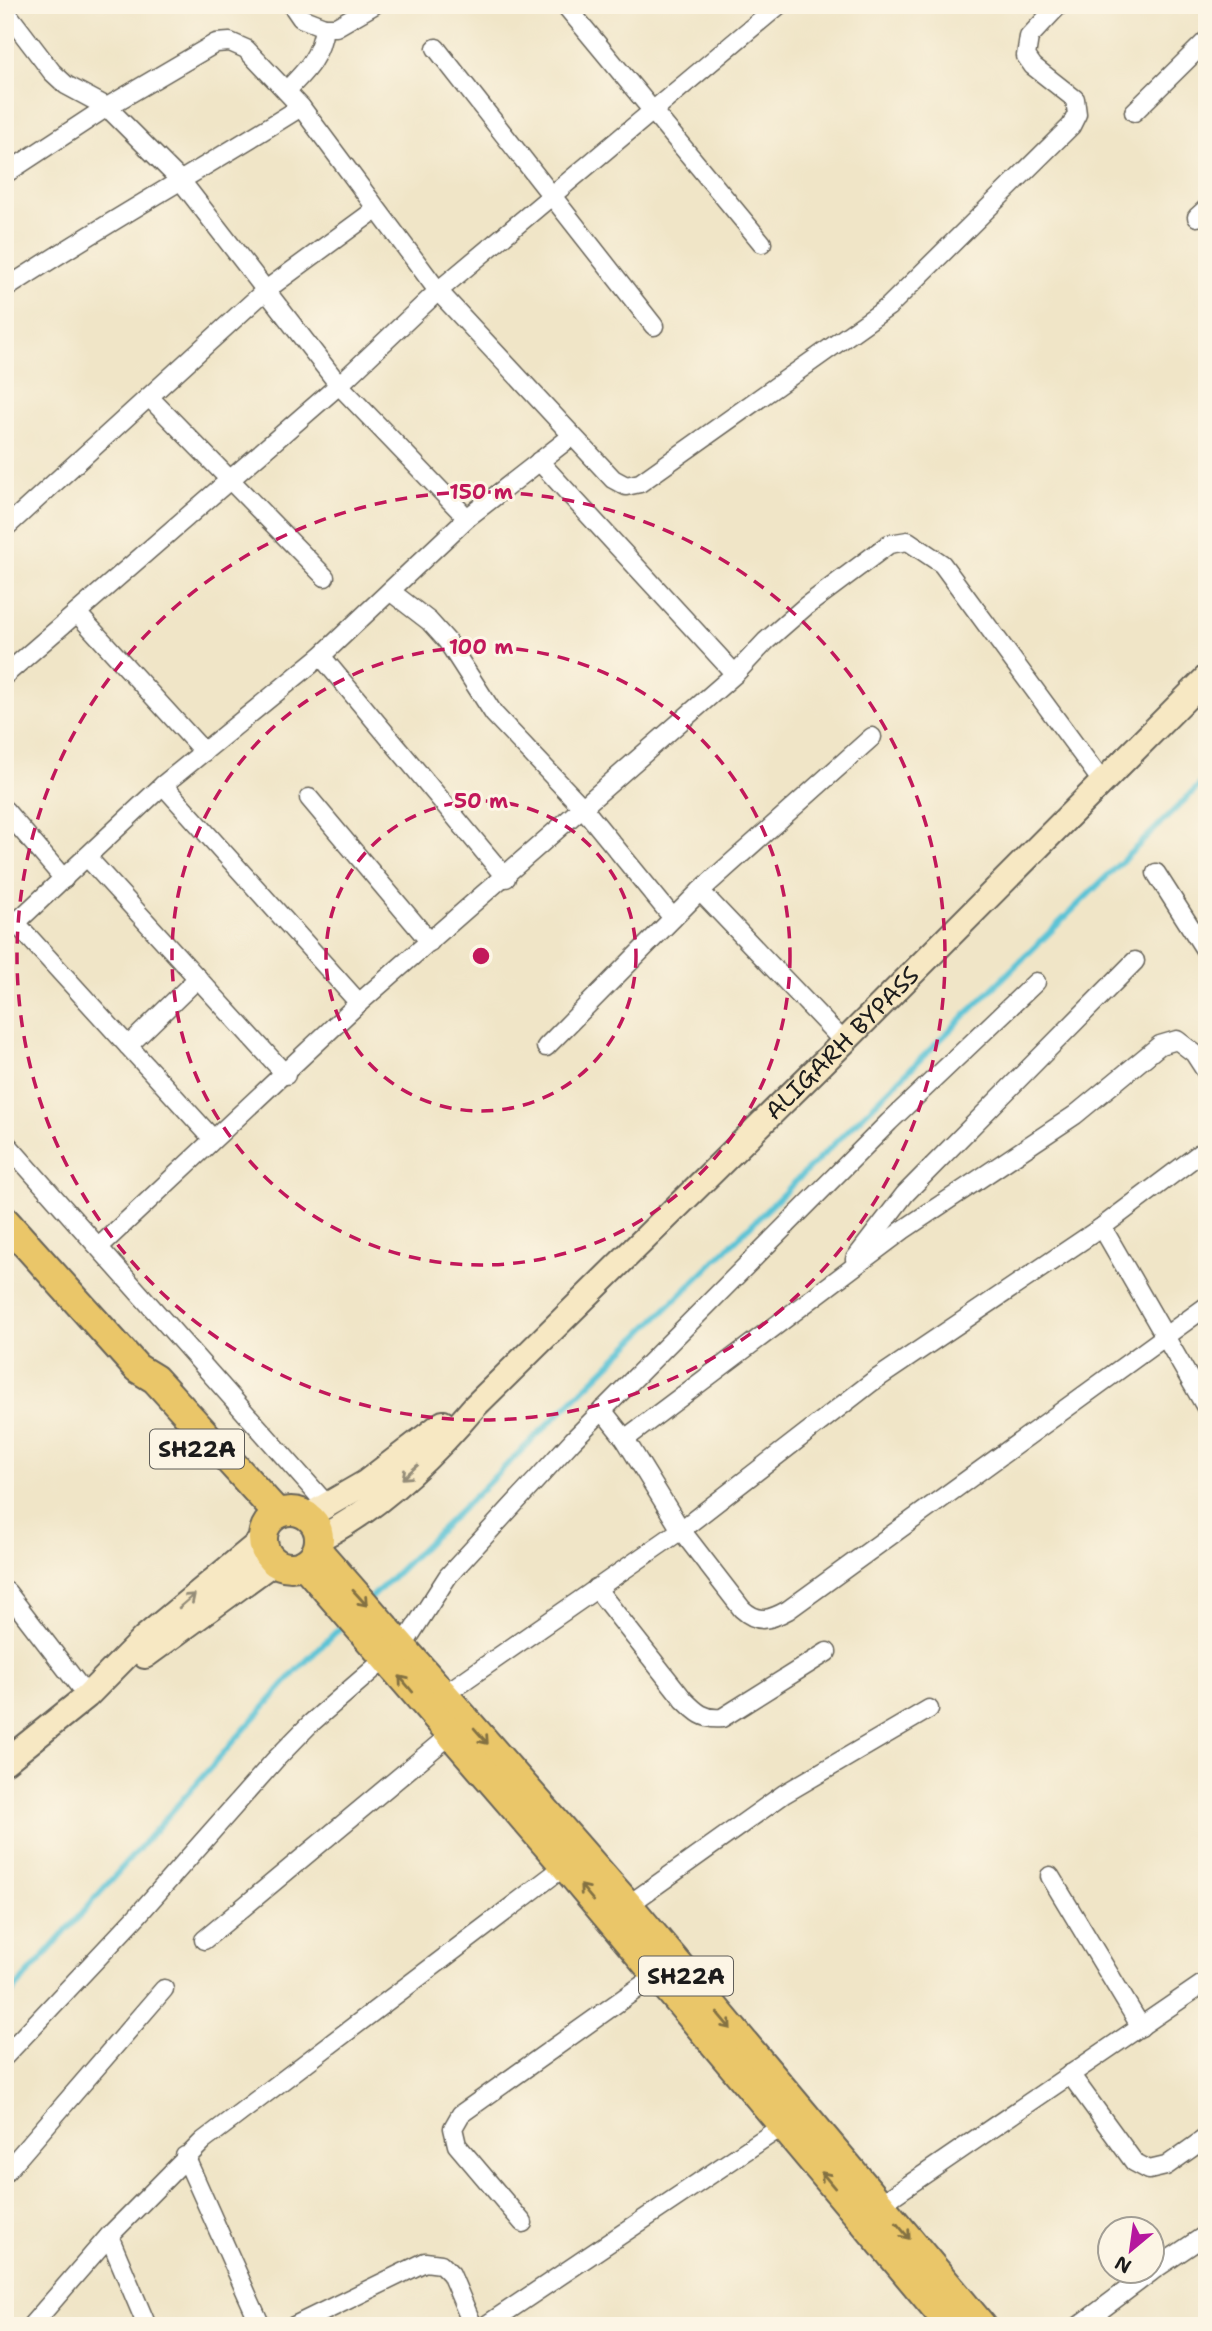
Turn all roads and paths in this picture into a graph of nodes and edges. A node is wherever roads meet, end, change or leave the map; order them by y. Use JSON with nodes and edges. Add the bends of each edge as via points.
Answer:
{"nodes":[{"id":1,"x":292,"y":5,"type":"edge"},
{"id":2,"x":374,"y":5,"type":"edge"},
{"id":3,"x":565,"y":5,"type":"edge"},
{"id":4,"x":779,"y":5,"type":"edge"},
{"id":5,"x":1059,"y":5,"type":"edge"},
{"id":6,"x":11,"y":11,"type":"edge"},
{"id":7,"x":324,"y":27,"type":"junction"},
{"id":8,"x":1207,"y":40,"type":"edge"},
{"id":9,"x":436,"y":48,"type":"dead end"},
{"id":10,"x":286,"y":91,"type":"junction"},
{"id":11,"x":107,"y":107,"type":"junction"},
{"id":12,"x":301,"y":107,"type":"junction"},
{"id":13,"x":652,"y":111,"type":"junction"},
{"id":14,"x":1134,"y":112,"type":"dead end"},
{"id":15,"x":5,"y":173,"type":"edge"},
{"id":16,"x":182,"y":182,"type":"junction"},
{"id":17,"x":553,"y":195,"type":"junction"},
{"id":18,"x":375,"y":210,"type":"junction"},
{"id":19,"x":762,"y":243,"type":"dead end"},
{"id":20,"x":5,"y":289,"type":"edge"},
{"id":21,"x":266,"y":290,"type":"junction"},
{"id":22,"x":438,"y":291,"type":"junction"},
{"id":23,"x":654,"y":326,"type":"dead end"},
{"id":24,"x":339,"y":385,"type":"junction"},
{"id":25,"x":149,"y":397,"type":"junction"},
{"id":26,"x":572,"y":436,"type":"junction"},
{"id":27,"x":540,"y":461,"type":"junction"},
{"id":28,"x":228,"y":481,"type":"junction"},
{"id":29,"x":467,"y":518,"type":"junction"},
{"id":30,"x":6,"y":526,"type":"edge"},
{"id":31,"x":325,"y":577,"type":"dead end"},
{"id":32,"x":390,"y":591,"type":"junction"},
{"id":33,"x":77,"y":613,"type":"junction"},
{"id":34,"x":320,"y":656,"type":"junction"},
{"id":35,"x":735,"y":674,"type":"junction"},
{"id":36,"x":5,"y":675,"type":"edge"},
{"id":37,"x":1207,"y":677,"type":"edge"},
{"id":38,"x":872,"y":737,"type":"dead end"},
{"id":39,"x":204,"y":752,"type":"junction"},
{"id":40,"x":1103,"y":783,"type":"junction"},
{"id":41,"x":163,"y":785,"type":"junction"},
{"id":42,"x":309,"y":798,"type":"dead end"},
{"id":43,"x":583,"y":808,"type":"junction"},
{"id":44,"x":5,"y":810,"type":"edge"},
{"id":45,"x":87,"y":857,"type":"junction"},
{"id":46,"x":1156,"y":873,"type":"dead end"},
{"id":47,"x":506,"y":878,"type":"junction"},
{"id":48,"x":64,"y":879,"type":"junction"},
{"id":49,"x":700,"y":891,"type":"junction"},
{"id":50,"x":673,"y":918,"type":"junction"},
{"id":51,"x":11,"y":928,"type":"edge"},
{"id":52,"x":430,"y":942,"type":"junction"},
{"id":53,"x":1207,"y":953,"type":"edge"},
{"id":54,"x":1135,"y":961,"type":"dead end"},
{"id":55,"x":198,"y":978,"type":"junction"},
{"id":56,"x":1036,"y":982,"type":"dead end"},
{"id":57,"x":359,"y":1003,"type":"junction"},
{"id":58,"x":844,"y":1042,"type":"junction"},
{"id":59,"x":128,"y":1046,"type":"junction"},
{"id":60,"x":546,"y":1047,"type":"dead end"},
{"id":61,"x":1207,"y":1073,"type":"edge"},
{"id":62,"x":286,"y":1075,"type":"junction"},
{"id":63,"x":212,"y":1138,"type":"junction"},
{"id":64,"x":5,"y":1142,"type":"edge"},
{"id":65,"x":1207,"y":1148,"type":"edge"},
{"id":66,"x":5,"y":1221,"type":"edge"},
{"id":67,"x":1102,"y":1227,"type":"junction"},
{"id":68,"x":100,"y":1246,"type":"junction"},
{"id":69,"x":845,"y":1273,"type":"junction"},
{"id":70,"x":1207,"y":1306,"type":"edge"},
{"id":71,"x":1166,"y":1338,"type":"junction"},
{"id":72,"x":475,"y":1406,"type":"junction"},
{"id":73,"x":1207,"y":1409,"type":"edge"},
{"id":74,"x":603,"y":1410,"type":"junction"},
{"id":75,"x":625,"y":1439,"type":"junction"},
{"id":76,"x":681,"y":1530,"type":"junction"},
{"id":77,"x":270,"y":1535,"type":"junction"},
{"id":78,"x":318,"y":1546,"type":"junction"},
{"id":79,"x":596,"y":1588,"type":"junction"},
{"id":80,"x":7,"y":1592,"type":"edge"},
{"id":81,"x":386,"y":1643,"type":"junction"},
{"id":82,"x":827,"y":1652,"type":"dead end"},
{"id":83,"x":95,"y":1689,"type":"junction"},
{"id":84,"x":445,"y":1694,"type":"junction"},
{"id":85,"x":929,"y":1709,"type":"dead end"},
{"id":86,"x":450,"y":1735,"type":"junction"},
{"id":87,"x":5,"y":1762,"type":"edge"},
{"id":88,"x":565,"y":1866,"type":"junction"},
{"id":89,"x":1049,"y":1876,"type":"dead end"},
{"id":90,"x":619,"y":1912,"type":"junction"},
{"id":91,"x":204,"y":1940,"type":"dead end"},
{"id":92,"x":656,"y":1976,"type":"junction"},
{"id":93,"x":1207,"y":1981,"type":"edge"},
{"id":94,"x":164,"y":1989,"type":"dead end"},
{"id":95,"x":1141,"y":2027,"type":"junction"},
{"id":96,"x":5,"y":2056,"type":"edge"},
{"id":97,"x":1070,"y":2074,"type":"junction"},
{"id":98,"x":792,"y":2120,"type":"junction"},
{"id":99,"x":1207,"y":2137,"type":"edge"},
{"id":100,"x":185,"y":2157,"type":"junction"},
{"id":101,"x":5,"y":2173,"type":"edge"},
{"id":102,"x":881,"y":2204,"type":"junction"},
{"id":103,"x":523,"y":2223,"type":"dead end"},
{"id":104,"x":1207,"y":2234,"type":"edge"},
{"id":105,"x":109,"y":2236,"type":"junction"},
{"id":106,"x":1166,"y":2262,"type":"edge"},
{"id":107,"x":1132,"y":2286,"type":"edge"},
{"id":108,"x":31,"y":2326,"type":"edge"},
{"id":109,"x":147,"y":2326,"type":"edge"},
{"id":110,"x":261,"y":2326,"type":"edge"},
{"id":111,"x":294,"y":2326,"type":"edge"},
{"id":112,"x":474,"y":2326,"type":"edge"},
{"id":113,"x":485,"y":2326,"type":"edge"},
{"id":114,"x":951,"y":2326,"type":"edge"},
{"id":115,"x":982,"y":2326,"type":"edge"},
{"id":116,"x":1079,"y":2326,"type":"edge"}],
"edges":[{"from":1,"to":7,"type":"street","via":[[301,18]]},
{"from":2,"to":7,"type":"street","via":[[336,27]]},
{"from":3,"to":13,"type":"street"},
{"from":4,"to":13,"type":"street"},
{"from":5,"to":26,"type":"street","via":[[1030,37],[1026,56],[1075,99],[1077,114],[1071,126],[888,307],[640,483],[626,486],[612,479]]},
{"from":6,"to":11,"type":"street","via":[[52,72]]},
{"from":7,"to":10,"type":"street","via":[[310,68]]},
{"from":8,"to":14,"type":"street"},
{"from":9,"to":17,"type":"street"},
{"from":10,"to":11,"type":"street","via":[[246,49],[230,42],[216,43]]},
{"from":10,"to":12,"type":"street"},
{"from":11,"to":15,"type":"street"},
{"from":11,"to":16,"type":"street"},
{"from":12,"to":16,"type":"street"},
{"from":12,"to":18,"type":"street"},
{"from":13,"to":17,"type":"street"},
{"from":13,"to":19,"type":"street"},
{"from":16,"to":20,"type":"street"},
{"from":16,"to":21,"type":"street"},
{"from":17,"to":22,"type":"street"},
{"from":17,"to":23,"type":"street"},
{"from":18,"to":21,"type":"street"},
{"from":18,"to":22,"type":"street"},
{"from":21,"to":24,"type":"street"},
{"from":21,"to":25,"type":"street"},
{"from":22,"to":24,"type":"street"},
{"from":22,"to":26,"type":"street"},
{"from":24,"to":28,"type":"street"},
{"from":24,"to":29,"type":"street"},
{"from":25,"to":28,"type":"street"},
{"from":25,"to":30,"type":"street"},
{"from":26,"to":27,"type":"street"},
{"from":27,"to":29,"type":"street"},
{"from":27,"to":35,"type":"street"},
{"from":28,"to":31,"type":"street"},
{"from":28,"to":33,"type":"street"},
{"from":29,"to":32,"type":"street"},
{"from":32,"to":34,"type":"street"},
{"from":32,"to":43,"type":"street","via":[[447,641],[494,714]]},
{"from":33,"to":36,"type":"street"},
{"from":33,"to":39,"type":"street"},
{"from":34,"to":39,"type":"street"},
{"from":34,"to":47,"type":"street"},
{"from":35,"to":40,"type":"street","via":[[806,606],[888,544],[908,541],[943,565]]},
{"from":35,"to":43,"type":"street"},
{"from":37,"to":40,"type":"main road","name":"ALIGARH BYPASS"},
{"from":38,"to":49,"type":"street"},
{"from":39,"to":41,"type":"street"},
{"from":40,"to":58,"type":"main road","name":"ALIGARH BYPASS"},
{"from":41,"to":45,"type":"street"},
{"from":41,"to":57,"type":"street"},
{"from":42,"to":52,"type":"street"},
{"from":43,"to":47,"type":"street"},
{"from":43,"to":50,"type":"street"},
{"from":44,"to":48,"type":"street"},
{"from":45,"to":48,"type":"street"},
{"from":45,"to":55,"type":"street"},
{"from":46,"to":53,"type":"street"},
{"from":47,"to":52,"type":"street"},
{"from":48,"to":51,"type":"street"},
{"from":49,"to":50,"type":"street"},
{"from":49,"to":58,"type":"street"},
{"from":50,"to":60,"type":"street"},
{"from":51,"to":59,"type":"street"},
{"from":52,"to":57,"type":"street"},
{"from":54,"to":69,"type":"street","via":[[905,1194]]},
{"from":55,"to":59,"type":"street"},
{"from":55,"to":62,"type":"street"},
{"from":56,"to":74,"type":"street","via":[[850,1160]]},
{"from":57,"to":62,"type":"street"},
{"from":58,"to":72,"type":"main road","name":"ALIGARH BYPASS"},
{"from":59,"to":63,"type":"street"},
{"from":61,"to":69,"type":"street","via":[[1186,1045],[1177,1040],[1160,1045],[1075,1115]]},
{"from":62,"to":63,"type":"street"},
{"from":63,"to":68,"type":"street"},
{"from":64,"to":68,"type":"street"},
{"from":65,"to":67,"type":"street"},
{"from":66,"to":77,"type":"main road","number":"SH22A","via":[[137,1368],[155,1379]]},
{"from":67,"to":71,"type":"street"},
{"from":67,"to":76,"type":"street","via":[[872,1382]]},
{"from":68,"to":78,"type":"street"},
{"from":69,"to":75,"type":"street"},
{"from":70,"to":71,"type":"street"},
{"from":71,"to":73,"type":"street"},
{"from":71,"to":76,"type":"street","via":[[776,1617],[751,1618]]},
{"from":72,"to":78,"type":"main road","name":"ALIGARH BYPASS","one_way":true,"via":[[376,1503]]},
{"from":72,"to":78,"type":"main road","name":"ALIGARH BYPASS","via":[[438,1426],[365,1483]]},
{"from":74,"to":75,"type":"street"},
{"from":74,"to":81,"type":"street"},
{"from":75,"to":76,"type":"street"},
{"from":76,"to":79,"type":"street"},
{"from":77,"to":78,"type":"main road","via":[[285,1567]]},
{"from":77,"to":78,"type":"main road","via":[[297,1511]]},
{"from":77,"to":83,"type":"main road","via":[[126,1670]]},
{"from":78,"to":81,"type":"main road","number":"SH22A"},
{"from":79,"to":82,"type":"street","via":[[684,1700],[710,1719],[722,1718]]},
{"from":79,"to":84,"type":"street"},
{"from":80,"to":83,"type":"street"},
{"from":81,"to":84,"type":"main road","number":"SH22A"},
{"from":86,"to":81,"type":"main road","number":"SH22A","one_way":true},
{"from":81,"to":96,"type":"street"},
{"from":83,"to":87,"type":"main road"},
{"from":84,"to":90,"type":"main road","number":"SH22A","one_way":true},
{"from":85,"to":90,"type":"street","via":[[785,1794]]},
{"from":86,"to":88,"type":"main road","number":"SH22A"},
{"from":86,"to":91,"type":"street"},
{"from":90,"to":88,"type":"main road","number":"SH22A","one_way":true},
{"from":88,"to":100,"type":"street"},
{"from":89,"to":95,"type":"street"},
{"from":90,"to":92,"type":"main road","number":"SH22A"},
{"from":90,"to":98,"type":"main road","number":"SH22A","one_way":true},
{"from":92,"to":98,"type":"main road","number":"SH22A"},
{"from":92,"to":103,"type":"street","via":[[461,2114],[453,2129],[457,2146]]},
{"from":93,"to":95,"type":"street"},
{"from":94,"to":101,"type":"street"},
{"from":95,"to":97,"type":"street"},
{"from":97,"to":99,"type":"street","via":[[1134,2162],[1149,2170],[1166,2166]]},
{"from":97,"to":102,"type":"street"},
{"from":98,"to":102,"type":"main road","number":"SH22A"},
{"from":98,"to":113,"type":"street"},
{"from":114,"to":98,"type":"main road","number":"SH22A","one_way":true},
{"from":100,"to":105,"type":"street"},
{"from":100,"to":110,"type":"street"},
{"from":102,"to":115,"type":"main road","number":"SH22A","one_way":true},
{"from":104,"to":106,"type":"street"},
{"from":105,"to":108,"type":"street"},
{"from":105,"to":109,"type":"street"},
{"from":107,"to":116,"type":"street"},
{"from":111,"to":112,"type":"street","via":[[425,2262],[441,2264],[451,2274]]}]}
